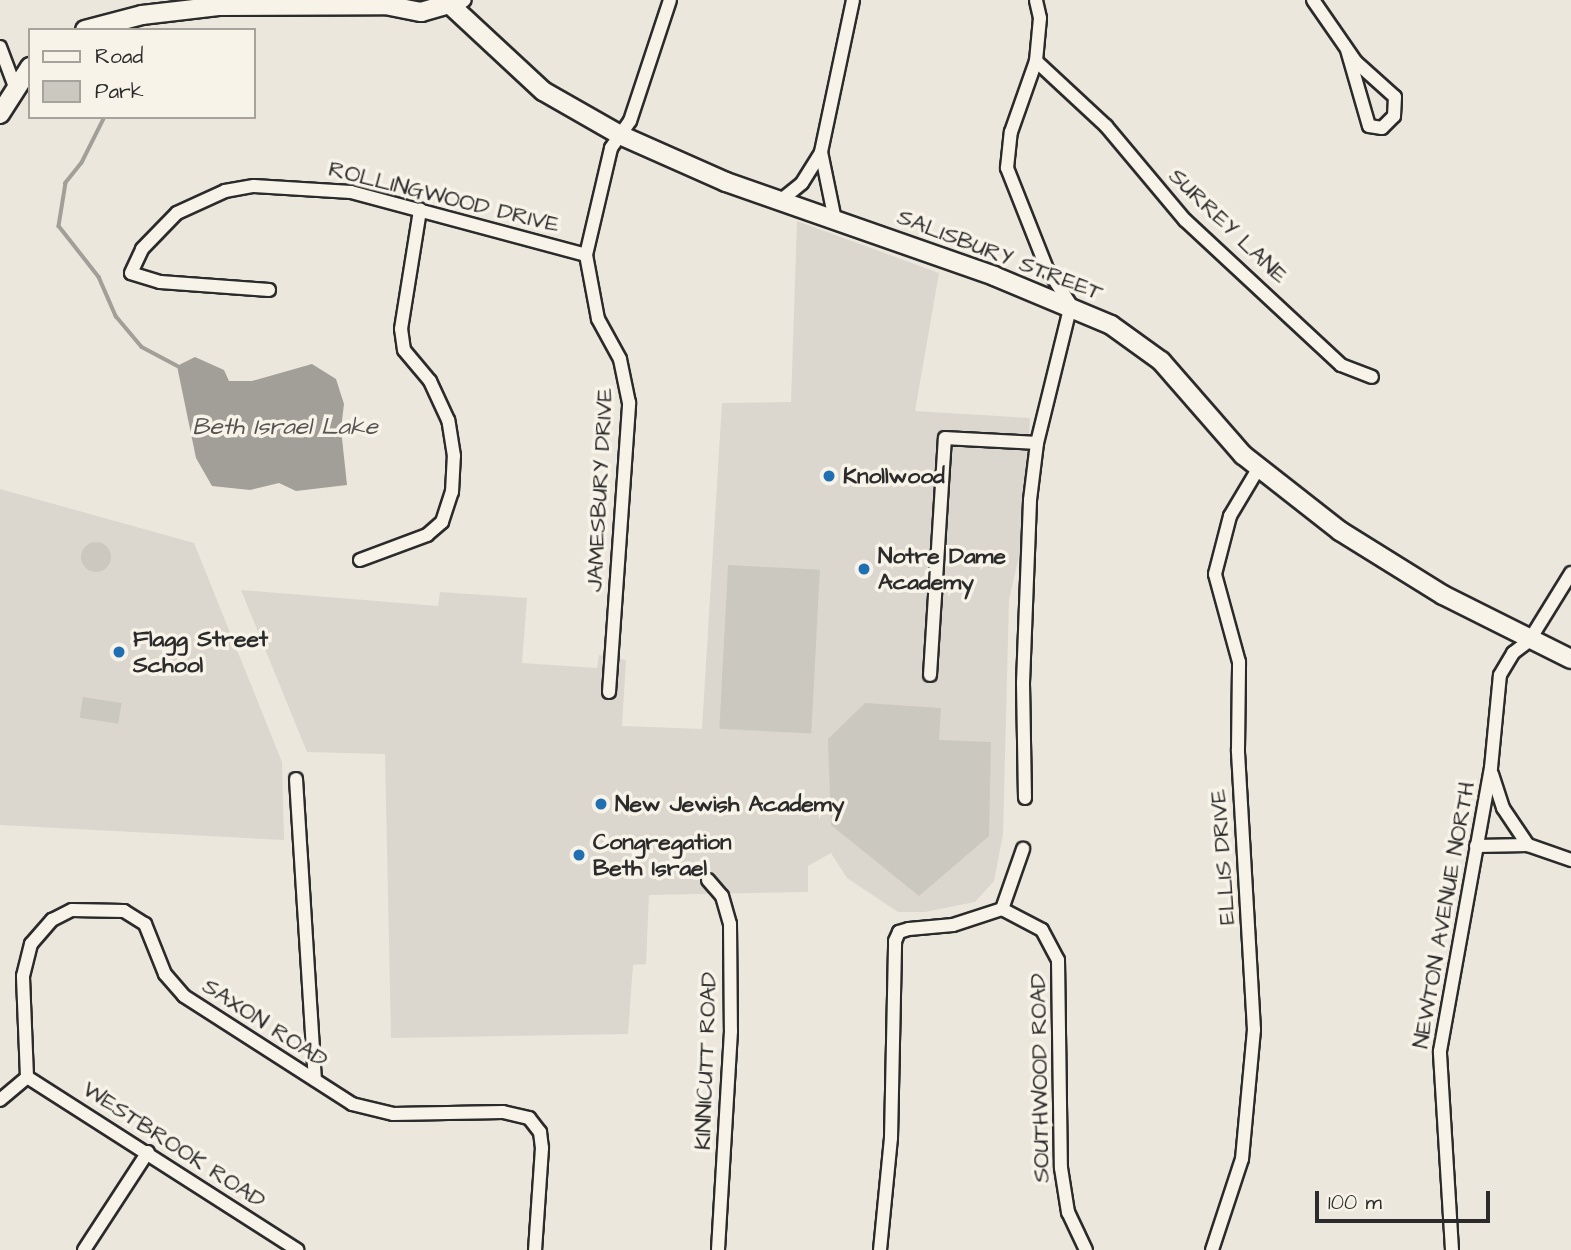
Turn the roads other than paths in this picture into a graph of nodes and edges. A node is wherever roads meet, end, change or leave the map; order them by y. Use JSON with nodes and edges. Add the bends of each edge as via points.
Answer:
{"nodes":[{"id":1,"x":670,"y":0,"type":"edge"},
{"id":2,"x":853,"y":0,"type":"edge"},
{"id":3,"x":1036,"y":0,"type":"edge"},
{"id":4,"x":1313,"y":0,"type":"edge"},
{"id":5,"x":265,"y":2,"type":"edge"},
{"id":6,"x":390,"y":2,"type":"edge"},
{"id":7,"x":453,"y":3,"type":"edge"},
{"id":8,"x":93,"y":28,"type":"edge"},
{"id":9,"x":0,"y":47,"type":"edge"},
{"id":10,"x":1347,"y":50,"type":"junction"},
{"id":11,"x":1036,"y":61,"type":"junction"},
{"id":12,"x":28,"y":70,"type":"edge"},
{"id":13,"x":15,"y":87,"type":"junction"},
{"id":14,"x":0,"y":114,"type":"edge"},
{"id":15,"x":620,"y":135,"type":"junction"},
{"id":16,"x":821,"y":152,"type":"junction"},
{"id":17,"x":780,"y":201,"type":"junction"},
{"id":18,"x":420,"y":210,"type":"junction"},
{"id":19,"x":835,"y":220,"type":"junction"},
{"id":20,"x":586,"y":255,"type":"junction"},
{"id":21,"x":269,"y":290,"type":"dead end"},
{"id":22,"x":1071,"y":305,"type":"junction"},
{"id":23,"x":1372,"y":377,"type":"dead end"},
{"id":24,"x":1037,"y":443,"type":"junction"},
{"id":25,"x":1258,"y":469,"type":"junction"},
{"id":26,"x":360,"y":560,"type":"dead end"},
{"id":27,"x":1571,"y":573,"type":"edge"},
{"id":28,"x":1530,"y":641,"type":"junction"},
{"id":29,"x":1571,"y":659,"type":"edge"},
{"id":30,"x":930,"y":675,"type":"dead end"},
{"id":31,"x":610,"y":692,"type":"dead end"},
{"id":32,"x":1491,"y":768,"type":"junction"},
{"id":33,"x":296,"y":779,"type":"dead end"},
{"id":34,"x":1025,"y":798,"type":"dead end"},
{"id":35,"x":1528,"y":845,"type":"junction"},
{"id":36,"x":1476,"y":846,"type":"junction"},
{"id":37,"x":1023,"y":849,"type":"dead end"},
{"id":38,"x":1571,"y":860,"type":"edge"},
{"id":39,"x":708,"y":880,"type":"dead end"},
{"id":40,"x":1002,"y":909,"type":"junction"},
{"id":41,"x":27,"y":1077,"type":"junction"},
{"id":42,"x":315,"y":1079,"type":"junction"},
{"id":43,"x":0,"y":1100,"type":"edge"},
{"id":44,"x":148,"y":1152,"type":"junction"},
{"id":45,"x":84,"y":1250,"type":"edge"},
{"id":46,"x":297,"y":1250,"type":"edge"},
{"id":47,"x":535,"y":1250,"type":"edge"},
{"id":48,"x":718,"y":1250,"type":"edge"},
{"id":49,"x":880,"y":1250,"type":"edge"},
{"id":50,"x":1086,"y":1250,"type":"edge"},
{"id":51,"x":1212,"y":1250,"type":"edge"},
{"id":52,"x":1452,"y":1250,"type":"edge"}],
"edges":[{"from":1,"to":15,"type":"street","name":"JAMESBURY DRIVE","via":[[630,121]]},
{"from":2,"to":16,"type":"street"},
{"from":3,"to":11,"type":"street","via":[[1040,18]]},
{"from":4,"to":10,"type":"street"},
{"from":5,"to":6,"type":"main road"},
{"from":5,"to":8,"type":"main road","via":[[160,12]]},
{"from":6,"to":7,"type":"main road","via":[[421,12]]},
{"from":7,"to":15,"type":"main road","name":"SALISBURY STREET","via":[[543,91]]},
{"from":9,"to":13,"type":"street"},
{"from":10,"to":10,"type":"street","via":[[1395,96],[1394,116],[1382,128],[1369,126]]},
{"from":11,"to":22,"type":"street","via":[[1011,132],[1007,168],[1047,269]]},
{"from":11,"to":23,"type":"street","name":"SURREY LANE","via":[[1106,126],[1185,219],[1340,365]]},
{"from":12,"to":13,"type":"main road"},
{"from":13,"to":14,"type":"main road"},
{"from":15,"to":17,"type":"main road","name":"SALISBURY STREET"},
{"from":15,"to":20,"type":"street","name":"JAMESBURY DRIVE","via":[[611,148]]},
{"from":16,"to":17,"type":"street","via":[[802,183]]},
{"from":16,"to":19,"type":"street"},
{"from":17,"to":19,"type":"main road","name":"SALISBURY STREET"},
{"from":18,"to":20,"type":"street","name":"ROLLINGWOOD DRIVE"},
{"from":18,"to":21,"type":"street","name":"ROLLINGWOOD DRIVE","via":[[314,186],[225,191],[200,200],[167,222],[142,249],[131,273],[160,282]]},
{"from":18,"to":26,"type":"street","via":[[401,329],[404,350],[430,381],[448,420],[454,456],[452,492],[442,522],[428,535]]},
{"from":19,"to":22,"type":"main road","name":"SALISBURY STREET"},
{"from":20,"to":31,"type":"street","name":"JAMESBURY DRIVE","via":[[598,319],[620,359],[629,404]]},
{"from":22,"to":24,"type":"street"},
{"from":22,"to":25,"type":"main road","name":"SALISBURY STREET","via":[[1111,325],[1161,361]]},
{"from":24,"to":30,"type":"street","via":[[945,438]]},
{"from":24,"to":34,"type":"street","via":[[1023,683]]},
{"from":25,"to":28,"type":"main road","name":"SALISBURY STREET","via":[[1390,565]]},
{"from":25,"to":51,"type":"street","name":"ELLIS DRIVE","via":[[1226,526],[1215,574],[1239,662],[1238,749],[1254,1030],[1242,1159]]},
{"from":27,"to":28,"type":"street","name":"NEWTON AVENUE NORTH"},
{"from":28,"to":29,"type":"main road","name":"SALISBURY STREET"},
{"from":28,"to":32,"type":"street","name":"NEWTON AVENUE NORTH","via":[[1513,653],[1500,675]]},
{"from":32,"to":35,"type":"street","via":[[1503,808]]},
{"from":32,"to":36,"type":"street","name":"NEWTON AVENUE NORTH"},
{"from":33,"to":42,"type":"street"},
{"from":35,"to":36,"type":"street"},
{"from":35,"to":38,"type":"street"},
{"from":36,"to":52,"type":"street","name":"NEWTON AVENUE NORTH","via":[[1440,1051]]},
{"from":37,"to":40,"type":"street"},
{"from":39,"to":48,"type":"street","name":"KINNICUTT ROAD","via":[[722,896],[730,924],[731,1031]]},
{"from":40,"to":49,"type":"street","via":[[953,925],[899,932],[893,956],[891,1138]]},
{"from":40,"to":50,"type":"street","name":"SOUTHWOOD ROAD","via":[[1042,930],[1058,960],[1061,1168],[1068,1212]]},
{"from":41,"to":42,"type":"street","name":"SAXON ROAD","via":[[23,976],[31,944],[61,914],[107,908],[131,914],[145,924],[166,974],[184,996]]},
{"from":41,"to":43,"type":"street"},
{"from":41,"to":44,"type":"street","name":"WESTBROOK ROAD"},
{"from":42,"to":47,"type":"street","name":"SAXON ROAD","via":[[373,1111],[512,1112],[529,1118],[540,1132],[542,1148]]},
{"from":44,"to":45,"type":"street"},
{"from":44,"to":46,"type":"street","name":"WESTBROOK ROAD"}]}
